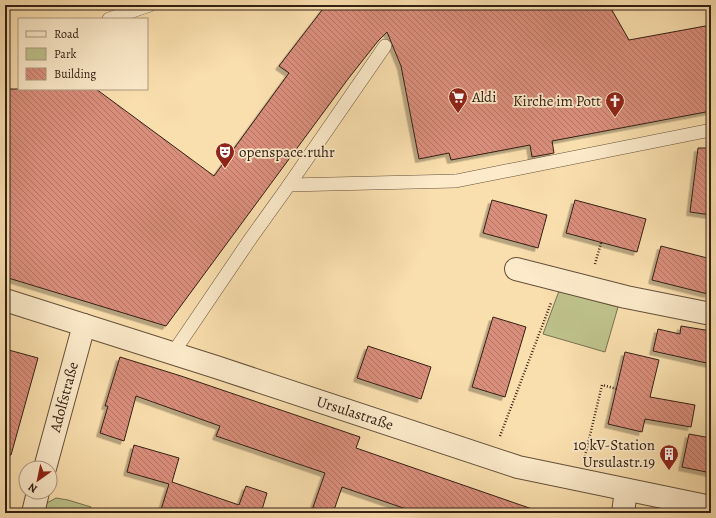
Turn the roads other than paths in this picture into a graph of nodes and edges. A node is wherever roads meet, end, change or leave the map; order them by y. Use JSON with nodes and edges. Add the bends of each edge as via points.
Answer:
{"nodes":[{"id":1,"x":150,"y":5,"type":"edge"},
{"id":2,"x":112,"y":18,"type":"edge"},
{"id":3,"x":385,"y":46,"type":"dead end"},
{"id":4,"x":711,"y":130,"type":"edge"},
{"id":5,"x":289,"y":185,"type":"junction"},
{"id":6,"x":516,"y":269,"type":"dead end"},
{"id":7,"x":5,"y":300,"type":"edge"},
{"id":8,"x":711,"y":314,"type":"edge"},
{"id":9,"x":84,"y":325,"type":"junction"},
{"id":10,"x":172,"y":353,"type":"junction"},
{"id":11,"x":47,"y":460,"type":"edge"},
{"id":12,"x":626,"y":490,"type":"junction"},
{"id":13,"x":36,"y":500,"type":"edge"},
{"id":14,"x":711,"y":507,"type":"edge"},
{"id":15,"x":33,"y":513,"type":"edge"},
{"id":16,"x":623,"y":513,"type":"edge"}],
"edges":[{"from":1,"to":2,"type":"lane"},
{"from":3,"to":5,"type":"lane"},
{"from":4,"to":5,"type":"lane","via":[[456,181]]},
{"from":5,"to":10,"type":"lane"},
{"from":6,"to":8,"type":"street","via":[[626,297]]},
{"from":7,"to":9,"type":"street","name":"Ursulastraße"},
{"from":9,"to":10,"type":"street","name":"Ursulastraße"},
{"from":9,"to":11,"type":"street","name":"Adolfstraße"},
{"from":10,"to":12,"type":"street","name":"Ursulastraße","via":[[518,467]]},
{"from":12,"to":14,"type":"street","name":"Ursulastraße"},
{"from":12,"to":16,"type":"street"},
{"from":13,"to":15,"type":"street"}]}
